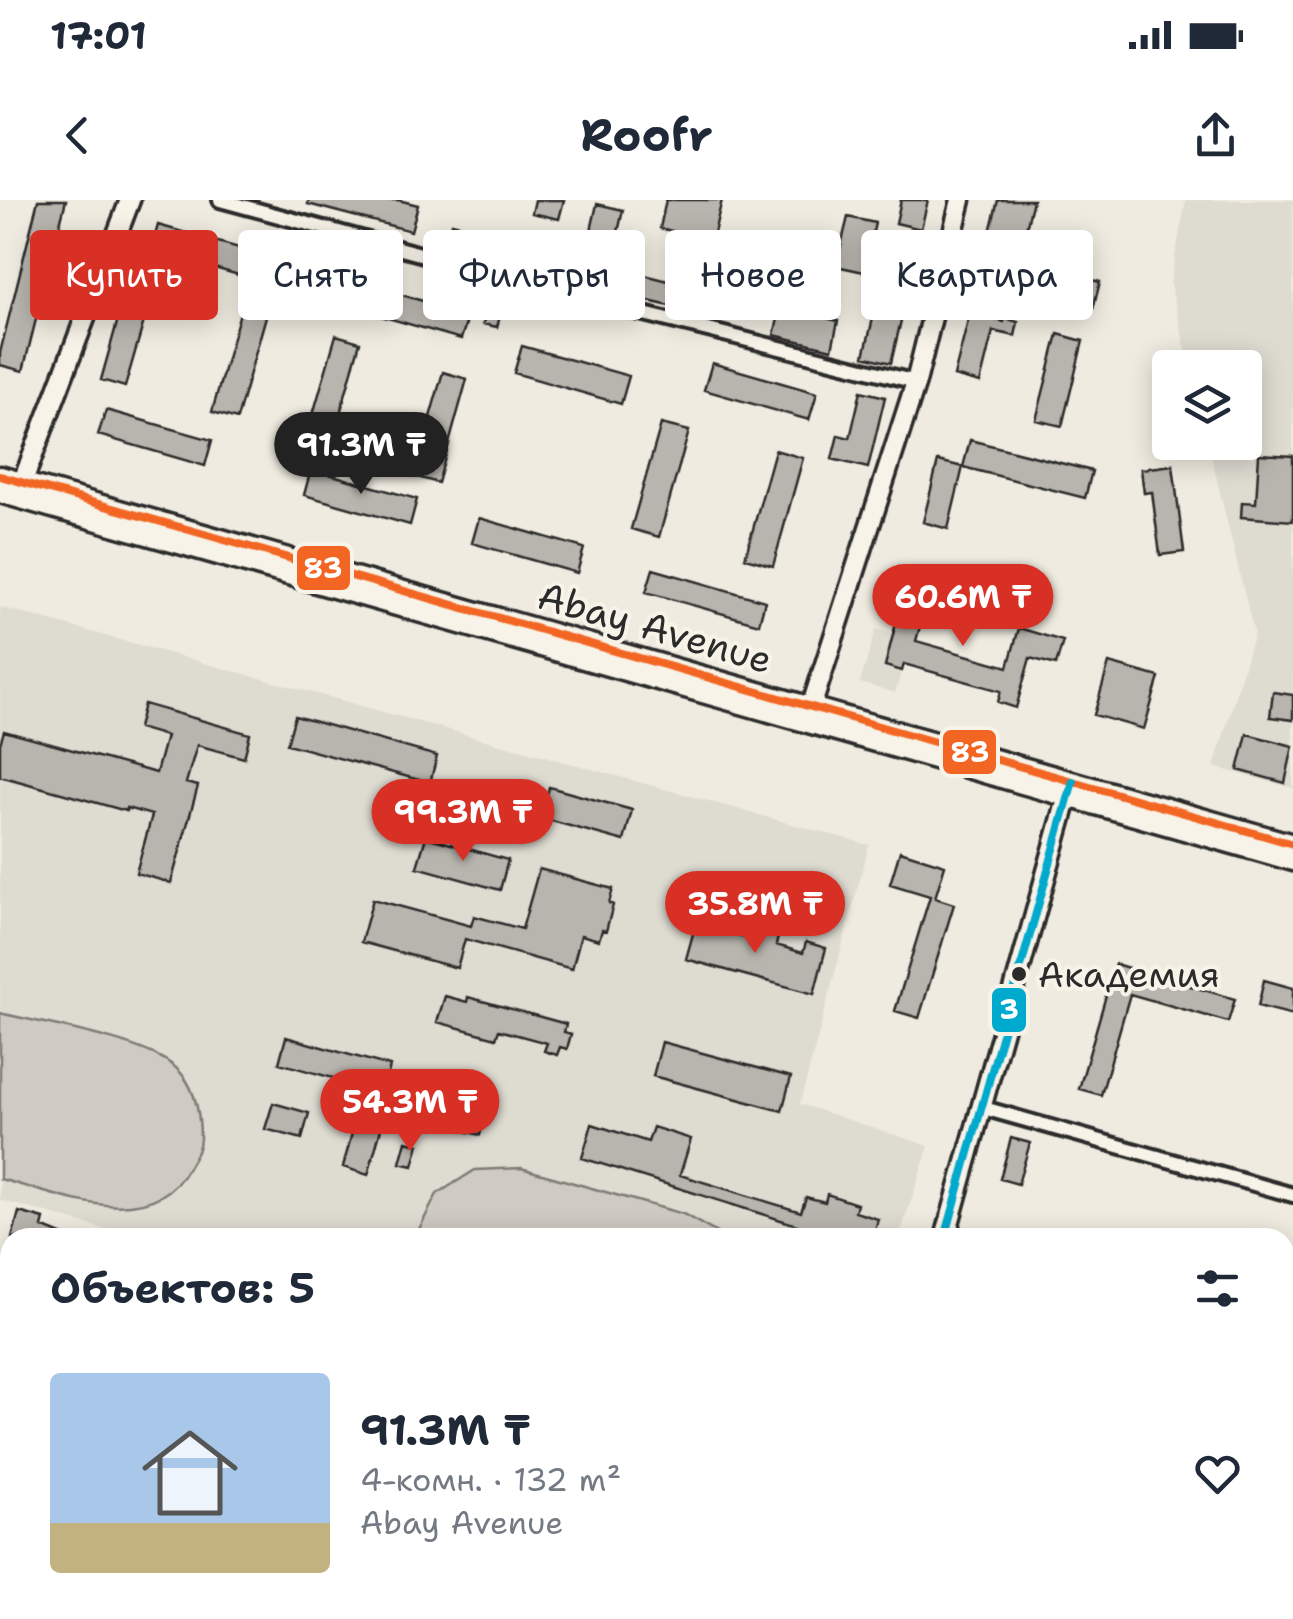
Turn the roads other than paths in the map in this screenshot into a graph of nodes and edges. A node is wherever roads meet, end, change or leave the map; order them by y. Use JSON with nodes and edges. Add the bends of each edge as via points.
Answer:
{"nodes":[{"id":1,"x":130,"y":200,"type":"edge"},
{"id":2,"x":220,"y":200,"type":"edge"},
{"id":3,"x":961,"y":200,"type":"edge"},
{"id":4,"x":916,"y":382,"type":"junction"},
{"id":5,"x":0,"y":476,"type":"edge"},
{"id":6,"x":13,"y":491,"type":"edge"},
{"id":7,"x":809,"y":714,"type":"junction"},
{"id":8,"x":1070,"y":789,"type":"junction"},
{"id":9,"x":1293,"y":844,"type":"edge"},
{"id":10,"x":1293,"y":861,"type":"edge"},
{"id":11,"x":980,"y":1107,"type":"junction"},
{"id":12,"x":1293,"y":1195,"type":"edge"},
{"id":13,"x":948,"y":1228,"type":"edge"}],
"edges":[{"from":1,"to":6,"type":"main road"},
{"from":2,"to":4,"type":"street"},
{"from":3,"to":4,"type":"main road"},
{"from":4,"to":7,"type":"main road"},
{"from":5,"to":6,"type":"main road","name":"Abay Avenue"},
{"from":6,"to":7,"type":"main road","name":"Abay Avenue"},
{"from":7,"to":8,"type":"main road","name":"Abay Avenue"},
{"from":8,"to":9,"type":"main road","name":"Abay Avenue"},
{"from":8,"to":10,"type":"main road","name":"Abay Avenue"},
{"from":8,"to":11,"type":"main road"},
{"from":11,"to":12,"type":"street"},
{"from":11,"to":13,"type":"main road"}]}
